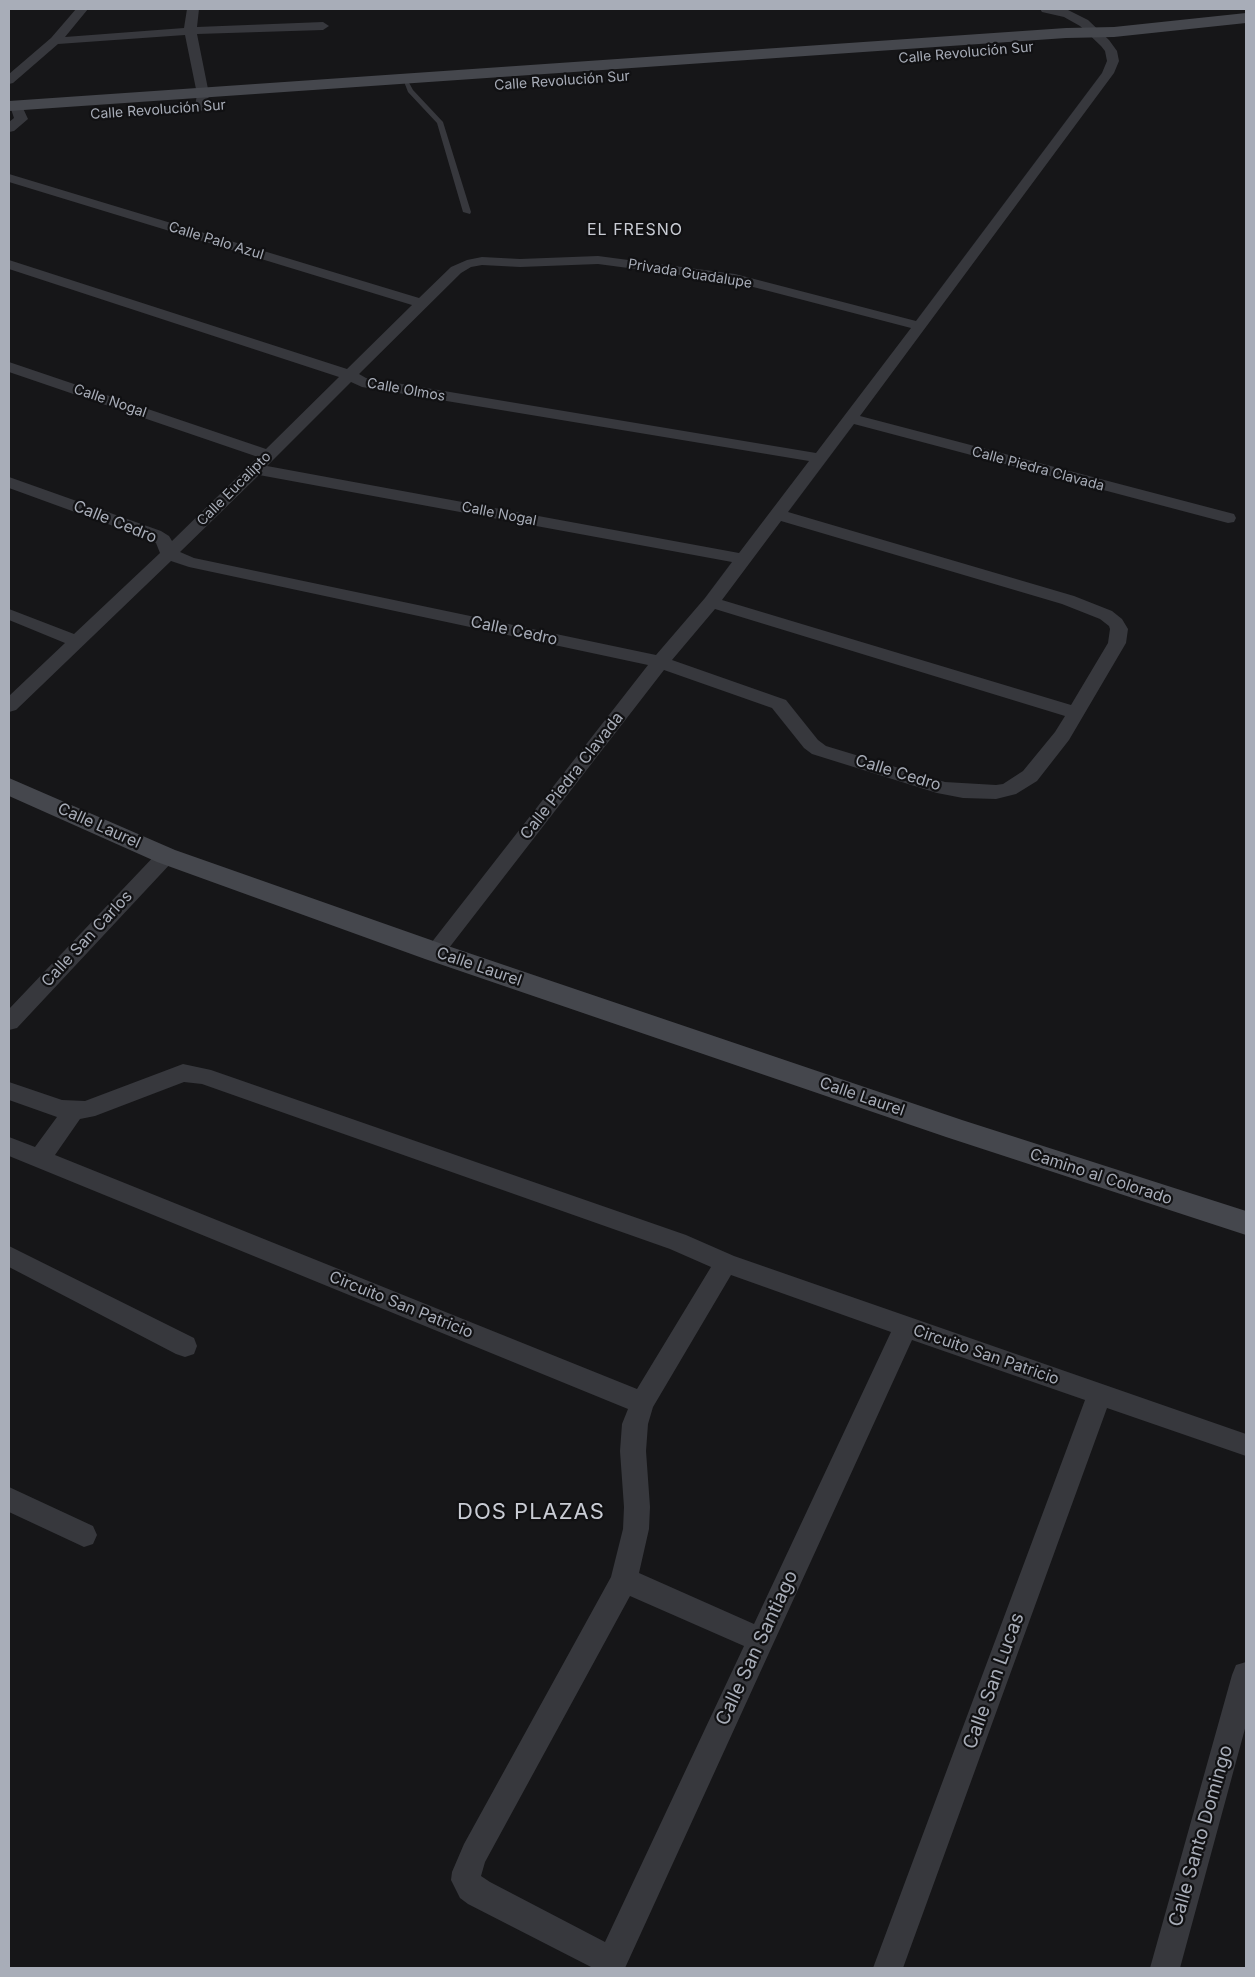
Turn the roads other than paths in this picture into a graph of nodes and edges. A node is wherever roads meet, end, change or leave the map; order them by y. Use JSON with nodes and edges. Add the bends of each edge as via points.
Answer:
{"nodes":[{"id":1,"x":82,"y":9,"type":"edge"},
{"id":2,"x":193,"y":9,"type":"edge"},
{"id":3,"x":1046,"y":9,"type":"edge"},
{"id":4,"x":1246,"y":18,"type":"edge"},
{"id":5,"x":323,"y":26,"type":"dead end"},
{"id":6,"x":190,"y":31,"type":"junction"},
{"id":7,"x":1102,"y":34,"type":"junction"},
{"id":8,"x":55,"y":41,"type":"junction"},
{"id":9,"x":9,"y":80,"type":"edge"},
{"id":10,"x":408,"y":86,"type":"junction"},
{"id":11,"x":202,"y":100,"type":"junction"},
{"id":12,"x":13,"y":116,"type":"edge"},
{"id":13,"x":9,"y":178,"type":"edge"},
{"id":14,"x":467,"y":212,"type":"dead end"},
{"id":15,"x":9,"y":264,"type":"edge"},
{"id":16,"x":456,"y":270,"type":"joint"},
{"id":17,"x":423,"y":304,"type":"junction"},
{"id":18,"x":920,"y":326,"type":"junction"},
{"id":19,"x":9,"y":366,"type":"edge"},
{"id":20,"x":349,"y":375,"type":"junction"},
{"id":21,"x":849,"y":418,"type":"junction"},
{"id":22,"x":269,"y":454,"type":"junction"},
{"id":23,"x":818,"y":458,"type":"junction"},
{"id":24,"x":255,"y":469,"type":"junction"},
{"id":25,"x":9,"y":482,"type":"edge"},
{"id":26,"x":777,"y":514,"type":"junction"},
{"id":27,"x":1228,"y":518,"type":"dead end"},
{"id":28,"x":169,"y":554,"type":"junction"},
{"id":29,"x":742,"y":559,"type":"junction"},
{"id":30,"x":711,"y":602,"type":"junction"},
{"id":31,"x":9,"y":614,"type":"edge"},
{"id":32,"x":76,"y":640,"type":"junction"},
{"id":33,"x":660,"y":662,"type":"junction"},
{"id":34,"x":9,"y":706,"type":"edge"},
{"id":35,"x":1077,"y":713,"type":"junction"},
{"id":36,"x":9,"y":786,"type":"edge"},
{"id":37,"x":166,"y":856,"type":"junction"},
{"id":38,"x":435,"y":952,"type":"junction"},
{"id":39,"x":9,"y":1022,"type":"edge"},
{"id":40,"x":9,"y":1091,"type":"edge"},
{"id":41,"x":74,"y":1111,"type":"junction"},
{"id":42,"x":956,"y":1129,"type":"joint"},
{"id":43,"x":9,"y":1146,"type":"edge"},
{"id":44,"x":40,"y":1158,"type":"junction"},
{"id":45,"x":1246,"y":1223,"type":"edge"},
{"id":46,"x":9,"y":1256,"type":"edge"},
{"id":47,"x":726,"y":1263,"type":"junction"},
{"id":48,"x":906,"y":1328,"type":"junction"},
{"id":49,"x":184,"y":1346,"type":"dead end"},
{"id":50,"x":1100,"y":1394,"type":"junction"},
{"id":51,"x":642,"y":1403,"type":"junction"},
{"id":52,"x":1246,"y":1444,"type":"edge"},
{"id":53,"x":9,"y":1499,"type":"edge"},
{"id":54,"x":84,"y":1535,"type":"dead end"},
{"id":55,"x":624,"y":1580,"type":"junction"},
{"id":56,"x":760,"y":1640,"type":"junction"},
{"id":57,"x":1246,"y":1675,"type":"edge"},
{"id":58,"x":610,"y":1965,"type":"edge"},
{"id":59,"x":888,"y":1968,"type":"edge"},
{"id":60,"x":1165,"y":1968,"type":"edge"}],
"edges":[{"from":1,"to":8,"type":"street"},
{"from":2,"to":6,"type":"street"},
{"from":3,"to":7,"type":"street","via":[[1075,17]]},
{"from":4,"to":7,"type":"main road","name":"Calle Revolución Sur"},
{"from":5,"to":6,"type":"street"},
{"from":6,"to":8,"type":"street"},
{"from":6,"to":11,"type":"street"},
{"from":7,"to":10,"type":"main road","name":"Calle Revolución Sur","via":[[1075,44],[922,50]]},
{"from":7,"to":18,"type":"street","name":"Calle Piedra Clavada","via":[[1113,61],[1108,74]]},
{"from":8,"to":9,"type":"street"},
{"from":10,"to":11,"type":"main road","name":"Calle Revolución Sur"},
{"from":10,"to":14,"type":"lane","via":[[440,122]]},
{"from":11,"to":12,"type":"main road","name":"Calle Revolución Sur"},
{"from":13,"to":17,"type":"street","name":"Calle Palo Azul"},
{"from":15,"to":20,"type":"street","name":"Calle Olmos"},
{"from":16,"to":17,"type":"street","name":"Calle Eucalipto"},
{"from":16,"to":18,"type":"street","name":"Privada Guadalupe","via":[[474,262],[513,264],[606,260],[735,278]]},
{"from":17,"to":20,"type":"street","name":"Calle Eucalipto"},
{"from":18,"to":21,"type":"street","name":"Calle Piedra Clavada"},
{"from":19,"to":22,"type":"street","name":"Calle Nogal"},
{"from":20,"to":22,"type":"street","name":"Calle Eucalipto"},
{"from":20,"to":23,"type":"street","name":"Calle Olmos","via":[[362,382],[404,390]]},
{"from":21,"to":23,"type":"street","name":"Calle Piedra Clavada"},
{"from":21,"to":27,"type":"street","name":"Calle Piedra Clavada"},
{"from":22,"to":24,"type":"street","name":"Calle Eucalipto"},
{"from":23,"to":26,"type":"street","name":"Calle Piedra Clavada"},
{"from":24,"to":28,"type":"street","name":"Calle Eucalipto"},
{"from":24,"to":29,"type":"street","name":"Calle Nogal"},
{"from":25,"to":28,"type":"street","name":"Calle Cedro","via":[[160,537]]},
{"from":26,"to":29,"type":"street","name":"Calle Piedra Clavada"},
{"from":26,"to":35,"type":"street","via":[[1106,614],[1119,628],[1117,643]]},
{"from":28,"to":32,"type":"street","name":"Calle Eucalipto"},
{"from":28,"to":33,"type":"street","name":"Calle Cedro","via":[[213,568]]},
{"from":29,"to":30,"type":"street","name":"Calle Piedra Clavada"},
{"from":30,"to":33,"type":"street","name":"Calle Piedra Clavada"},
{"from":30,"to":35,"type":"street"},
{"from":31,"to":32,"type":"street"},
{"from":32,"to":34,"type":"street","name":"Calle Eucalipto"},
{"from":33,"to":35,"type":"street","name":"Calle Cedro","via":[[779,704],[819,750],[944,788],[981,792],[1010,789],[1021,783],[1040,764]]},
{"from":33,"to":38,"type":"street","name":"Calle Piedra Clavada"},
{"from":36,"to":37,"type":"main road","name":"Calle Laurel"},
{"from":37,"to":38,"type":"main road","name":"Calle Laurel"},
{"from":37,"to":39,"type":"street","name":"Calle San Carlos"},
{"from":38,"to":42,"type":"main road","name":"Calle Laurel"},
{"from":40,"to":41,"type":"street","name":"Circuito San Patricio"},
{"from":41,"to":44,"type":"street"},
{"from":41,"to":47,"type":"street","name":"Circuito San Patricio","via":[[87,1110],[183,1073],[203,1076],[678,1242]]},
{"from":42,"to":45,"type":"main road","name":"Camino al Colorado"},
{"from":43,"to":44,"type":"street","name":"Circuito San Patricio"},
{"from":44,"to":51,"type":"street","name":"Circuito San Patricio"},
{"from":46,"to":49,"type":"street"},
{"from":47,"to":48,"type":"street","name":"Circuito San Patricio"},
{"from":47,"to":51,"type":"street"},
{"from":48,"to":50,"type":"street","name":"Circuito San Patricio"},
{"from":48,"to":56,"type":"street","name":"Calle San Santiago"},
{"from":50,"to":52,"type":"street","name":"Circuito San Patricio"},
{"from":50,"to":59,"type":"street","name":"Calle San Lucas"},
{"from":51,"to":55,"type":"street","via":[[635,1424],[633,1451],[636,1528]]},
{"from":53,"to":54,"type":"street"},
{"from":55,"to":56,"type":"street"},
{"from":55,"to":58,"type":"street","via":[[474,1854],[466,1880],[479,1893]]},
{"from":56,"to":58,"type":"street","name":"Calle San Santiago"},
{"from":57,"to":60,"type":"street","name":"Calle Santo Domingo"}]}
